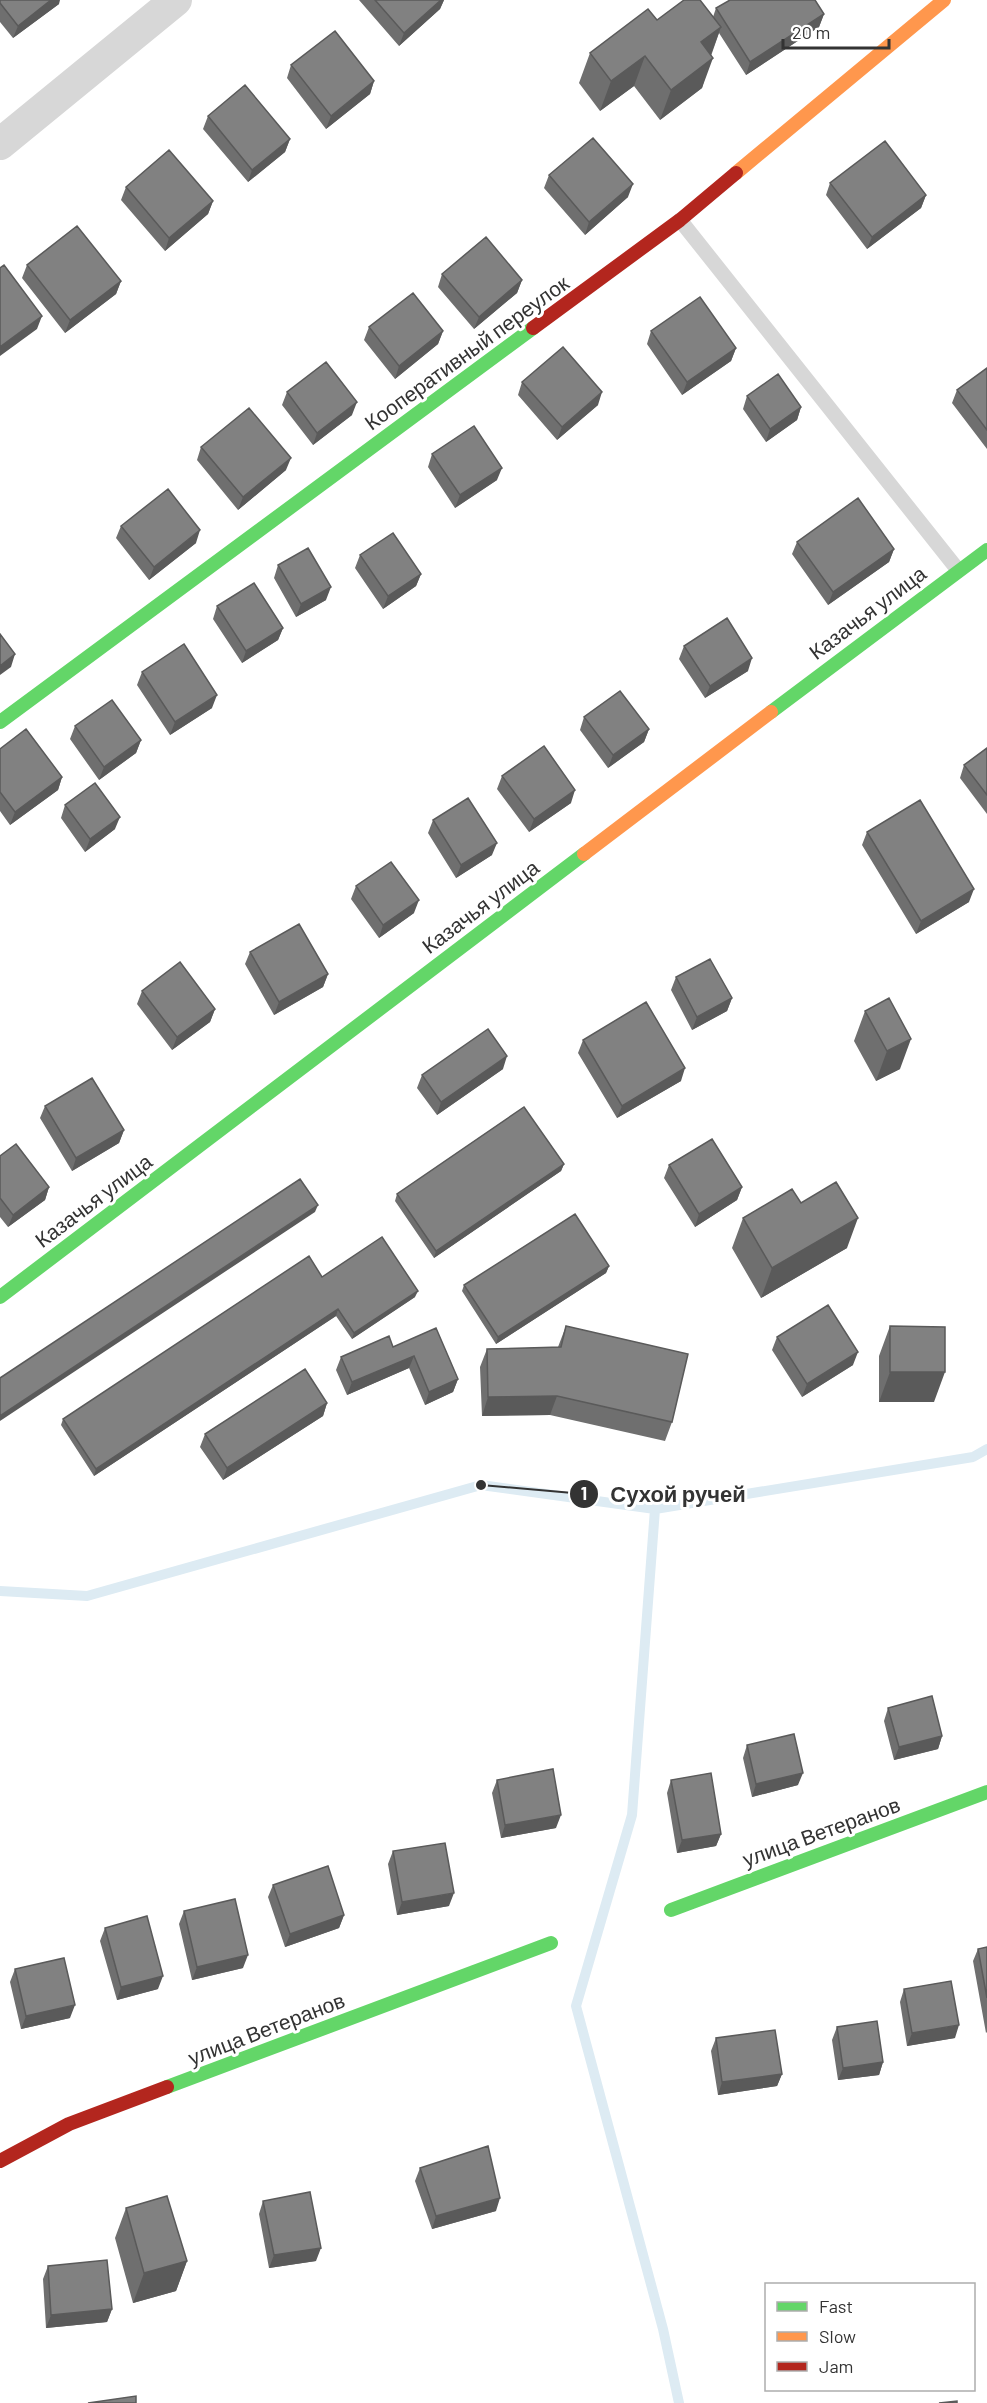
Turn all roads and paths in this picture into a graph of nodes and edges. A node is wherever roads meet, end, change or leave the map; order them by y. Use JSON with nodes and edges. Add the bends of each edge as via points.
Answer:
{"nodes":[{"id":1,"x":176,"y":0,"type":"edge"},
{"id":2,"x":944,"y":0,"type":"edge"},
{"id":3,"x":0,"y":144,"type":"edge"},
{"id":4,"x":680,"y":220,"type":"junction"},
{"id":5,"x":987,"y":550,"type":"edge"},
{"id":6,"x":958,"y":570,"type":"junction"},
{"id":7,"x":0,"y":722,"type":"edge"},
{"id":8,"x":0,"y":1297,"type":"edge"},
{"id":9,"x":987,"y":1792,"type":"edge"},
{"id":10,"x":670,"y":1910,"type":"dead end"},
{"id":11,"x":551,"y":1943,"type":"dead end"},
{"id":12,"x":0,"y":2161,"type":"edge"}],
"edges":[{"from":1,"to":3,"type":"street"},
{"from":2,"to":4,"type":"street","name":"Кооперативный переулок"},
{"from":4,"to":6,"type":"lane"},
{"from":4,"to":7,"type":"street","name":"Кооперативный переулок"},
{"from":5,"to":6,"type":"street","name":"Казачья улица"},
{"from":6,"to":8,"type":"street","name":"Казачья улица"},
{"from":9,"to":10,"type":"street","name":"улица Ветеранов"},
{"from":11,"to":12,"type":"street","name":"улица Ветеранов","via":[[69,2124]]}]}
